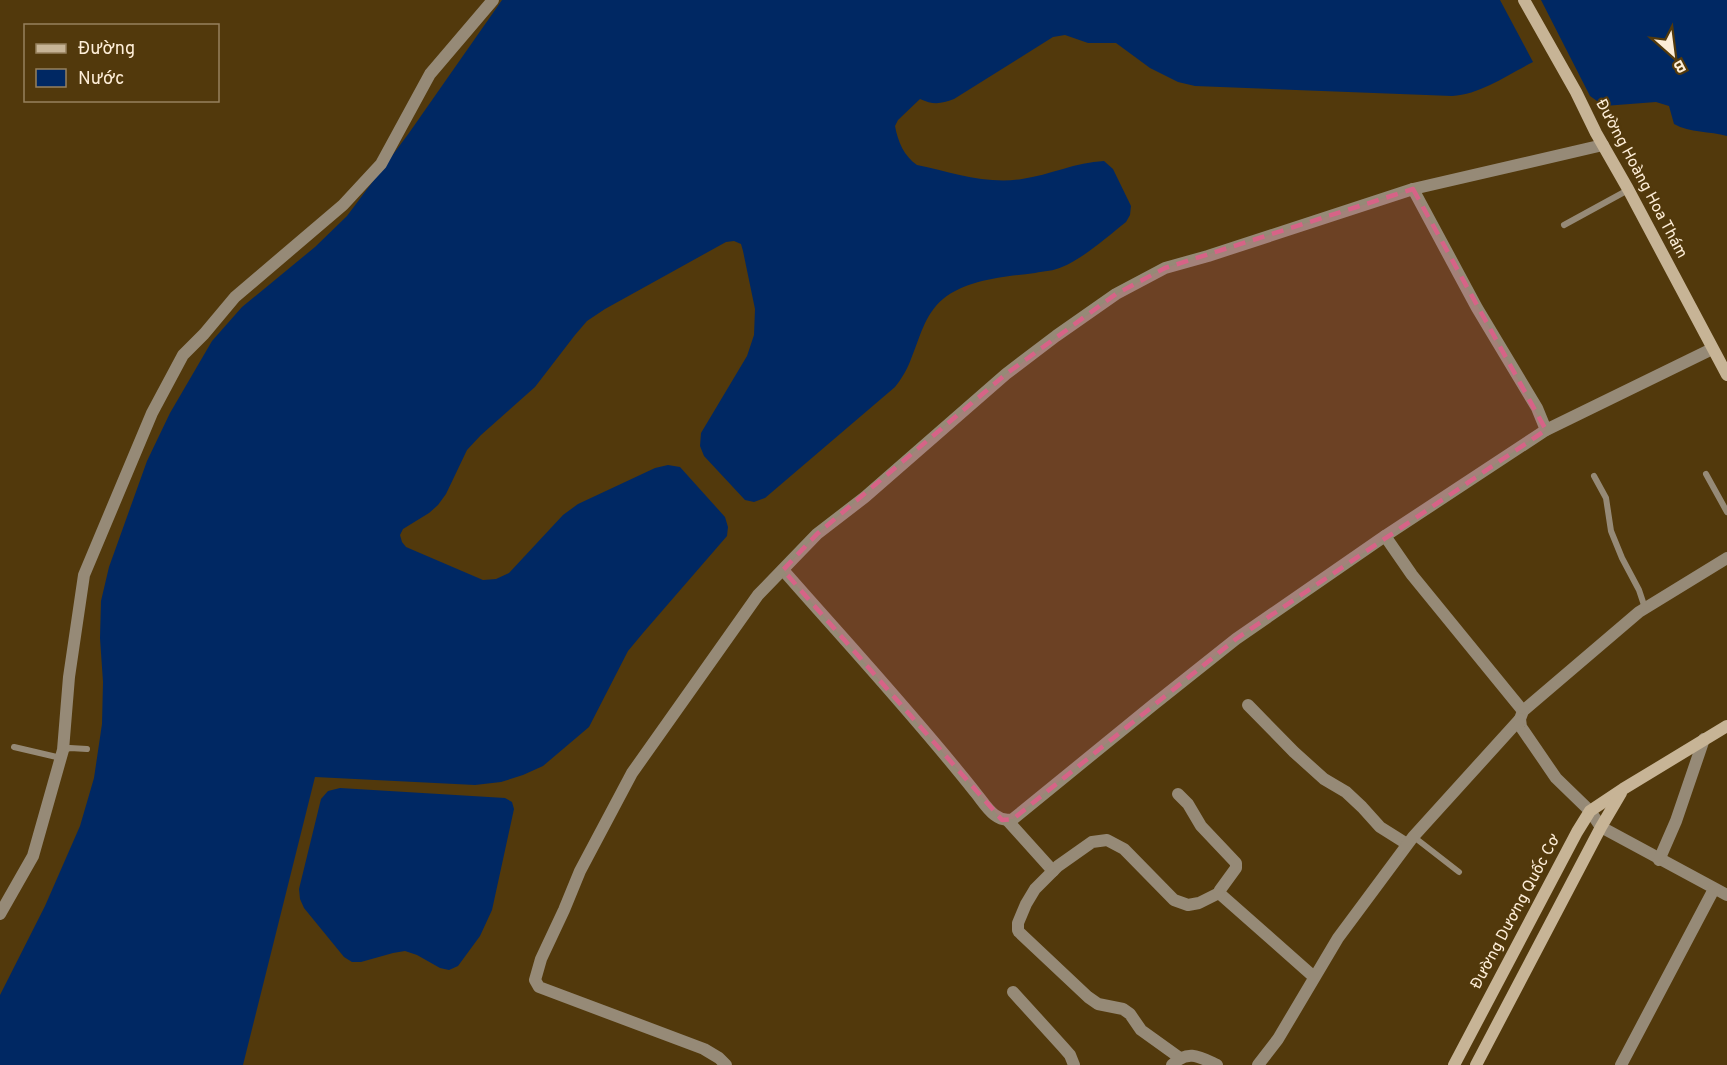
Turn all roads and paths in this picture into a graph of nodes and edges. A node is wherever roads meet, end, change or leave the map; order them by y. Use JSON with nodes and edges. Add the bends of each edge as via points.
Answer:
{"nodes":[{"id":1,"x":493,"y":0,"type":"edge"},
{"id":2,"x":1524,"y":0,"type":"edge"},
{"id":3,"x":1603,"y":145,"type":"junction"},
{"id":4,"x":1413,"y":189,"type":"junction"},
{"id":5,"x":1628,"y":189,"type":"junction"},
{"id":6,"x":1564,"y":225,"type":"dead end"},
{"id":7,"x":1712,"y":349,"type":"junction"},
{"id":8,"x":1727,"y":375,"type":"edge"},
{"id":9,"x":1546,"y":430,"type":"junction"},
{"id":10,"x":1706,"y":474,"type":"dead end"},
{"id":11,"x":1594,"y":476,"type":"dead end"},
{"id":12,"x":1727,"y":512,"type":"edge"},
{"id":13,"x":1386,"y":539,"type":"junction"},
{"id":14,"x":1727,"y":558,"type":"edge"},
{"id":15,"x":783,"y":570,"type":"junction"},
{"id":16,"x":1645,"y":608,"type":"junction"},
{"id":17,"x":1248,"y":705,"type":"dead end"},
{"id":18,"x":1521,"y":715,"type":"junction"},
{"id":19,"x":1727,"y":726,"type":"edge"},
{"id":20,"x":1704,"y":739,"type":"junction"},
{"id":21,"x":14,"y":747,"type":"dead end"},
{"id":22,"x":87,"y":749,"type":"dead end"},
{"id":23,"x":62,"y":754,"type":"junction"},
{"id":24,"x":1623,"y":789,"type":"junction"},
{"id":25,"x":1178,"y":794,"type":"dead end"},
{"id":26,"x":1590,"y":812,"type":"junction"},
{"id":27,"x":1008,"y":820,"type":"junction"},
{"id":28,"x":1601,"y":827,"type":"junction"},
{"id":29,"x":1410,"y":840,"type":"junction"},
{"id":30,"x":1659,"y":860,"type":"junction"},
{"id":31,"x":1053,"y":871,"type":"junction"},
{"id":32,"x":1459,"y":872,"type":"dead end"},
{"id":33,"x":1714,"y":889,"type":"junction"},
{"id":34,"x":1220,"y":893,"type":"junction"},
{"id":35,"x":1727,"y":895,"type":"edge"},
{"id":36,"x":0,"y":914,"type":"edge"},
{"id":37,"x":1314,"y":977,"type":"junction"},
{"id":38,"x":1013,"y":992,"type":"dead end"},
{"id":39,"x":1176,"y":1061,"type":"edge"},
{"id":40,"x":1068,"y":1062,"type":"edge"},
{"id":41,"x":726,"y":1065,"type":"edge"},
{"id":42,"x":1217,"y":1065,"type":"edge"},
{"id":43,"x":1258,"y":1065,"type":"edge"},
{"id":44,"x":1454,"y":1065,"type":"edge"},
{"id":45,"x":1476,"y":1065,"type":"edge"},
{"id":46,"x":1621,"y":1065,"type":"edge"}],
"edges":[{"from":1,"to":23,"type":"street","via":[[430,74],[381,164],[343,205],[235,297],[183,355],[152,413],[84,575]]},
{"from":2,"to":3,"type":"main road","name":"Đường Hoàng Hoa Thám"},
{"from":3,"to":4,"type":"street"},
{"from":3,"to":5,"type":"main road","name":"Đường Hoàng Hoa Thám"},
{"from":4,"to":9,"type":"street"},
{"from":4,"to":15,"type":"street","via":[[1164,268],[1116,294],[1006,374],[817,534]]},
{"from":5,"to":6,"type":"lane"},
{"from":5,"to":7,"type":"main road","name":"Đường Hoàng Hoa Thám"},
{"from":7,"to":8,"type":"main road","name":"Đường Hoàng Hoa Thám"},
{"from":7,"to":9,"type":"street"},
{"from":9,"to":13,"type":"street"},
{"from":10,"to":12,"type":"lane"},
{"from":11,"to":16,"type":"lane","via":[[1606,498],[1611,531]]},
{"from":13,"to":18,"type":"street"},
{"from":13,"to":27,"type":"street","via":[[1236,639]]},
{"from":14,"to":16,"type":"street"},
{"from":15,"to":27,"type":"street","via":[[992,813]]},
{"from":15,"to":41,"type":"street","via":[[758,595],[632,773],[580,870],[535,980],[539,987],[704,1049]]},
{"from":16,"to":18,"type":"street"},
{"from":17,"to":29,"type":"street","via":[[1294,752],[1324,779],[1346,792],[1380,827]]},
{"from":18,"to":26,"type":"street","via":[[1521,726],[1556,778]]},
{"from":18,"to":29,"type":"street"},
{"from":19,"to":20,"type":"main road","name":"Đường Dương Quốc Cơ"},
{"from":20,"to":24,"type":"main road","name":"Đường Dương Quốc Cơ"},
{"from":20,"to":30,"type":"street"},
{"from":21,"to":23,"type":"lane"},
{"from":22,"to":23,"type":"lane","via":[[70,748]]},
{"from":23,"to":36,"type":"street","via":[[33,856]]},
{"from":24,"to":26,"type":"main road","name":"Đường Dương Quốc Cơ"},
{"from":24,"to":28,"type":"main road","name":"Đường Dương Quốc Cơ"},
{"from":25,"to":34,"type":"street","via":[[1236,863]]},
{"from":26,"to":28,"type":"street"},
{"from":26,"to":44,"type":"main road","name":"Đường Dương Quốc Cơ"},
{"from":27,"to":31,"type":"street"},
{"from":28,"to":30,"type":"street"},
{"from":28,"to":45,"type":"main road","name":"Đường Dương Quốc Cơ"},
{"from":29,"to":32,"type":"lane"},
{"from":29,"to":37,"type":"street"},
{"from":30,"to":33,"type":"street"},
{"from":31,"to":34,"type":"street","via":[[1092,842],[1107,840],[1124,849],[1174,900],[1188,905]]},
{"from":31,"to":39,"type":"street","via":[[1035,888],[1018,931],[1088,997],[1130,1014],[1141,1030]]},
{"from":33,"to":35,"type":"street"},
{"from":33,"to":46,"type":"street"},
{"from":34,"to":37,"type":"street"},
{"from":37,"to":43,"type":"street"},
{"from":38,"to":40,"type":"street"},
{"from":39,"to":42,"type":"street","via":[[1196,1056]]}]}
